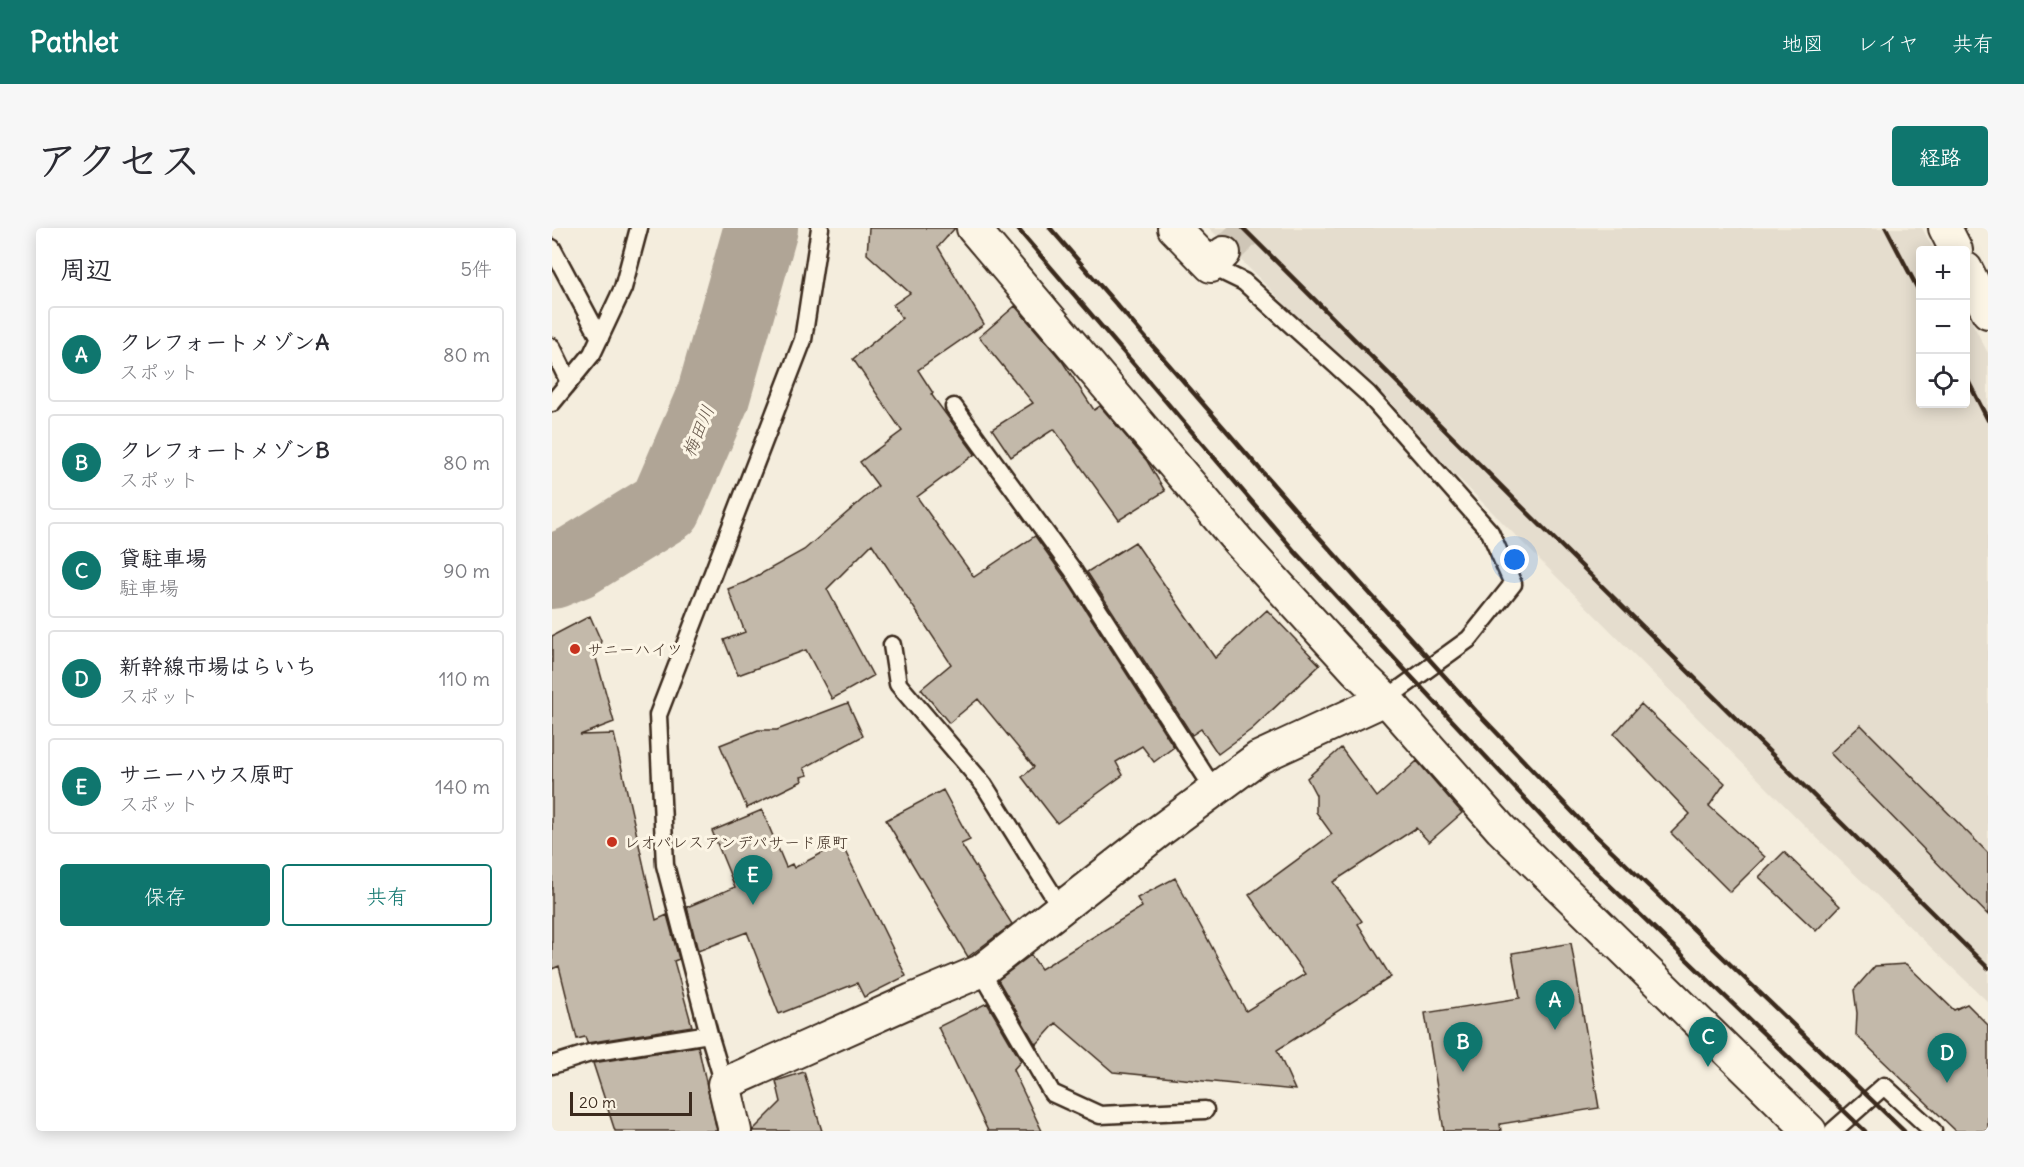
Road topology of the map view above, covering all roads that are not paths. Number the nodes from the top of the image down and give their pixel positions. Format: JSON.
{"nodes":[{"id":1,"x":639,"y":228,"type":"edge"},
{"id":2,"x":820,"y":228,"type":"edge"},
{"id":3,"x":973,"y":228,"type":"edge"},
{"id":4,"x":1174,"y":228,"type":"edge"},
{"id":5,"x":1945,"y":228,"type":"edge"},
{"id":6,"x":1954,"y":246,"type":"edge"},
{"id":7,"x":552,"y":248,"type":"edge"},
{"id":8,"x":1217,"y":260,"type":"joint"},
{"id":9,"x":1970,"y":278,"type":"edge"},
{"id":10,"x":1988,"y":312,"type":"edge"},
{"id":11,"x":600,"y":338,"type":"junction"},
{"id":12,"x":552,"y":347,"type":"edge"},
{"id":13,"x":569,"y":382,"type":"junction"},
{"id":14,"x":552,"y":403,"type":"edge"},
{"id":15,"x":954,"y":408,"type":"dead end"},
{"id":16,"x":892,"y":645,"type":"dead end"},
{"id":17,"x":1386,"y":699,"type":"junction"},
{"id":18,"x":1215,"y":790,"type":"junction"},
{"id":19,"x":1062,"y":908,"type":"junction"},
{"id":20,"x":981,"y":971,"type":"junction"},
{"id":21,"x":709,"y":1034,"type":"junction"},
{"id":22,"x":552,"y":1065,"type":"edge"},
{"id":23,"x":724,"y":1084,"type":"junction"},
{"id":24,"x":1205,"y":1110,"type":"dead end"},
{"id":25,"x":735,"y":1131,"type":"edge"},
{"id":26,"x":1810,"y":1131,"type":"edge"},
{"id":27,"x":1833,"y":1131,"type":"edge"},
{"id":28,"x":1933,"y":1131,"type":"edge"}],
"edges":[{"from":1,"to":11,"type":"lane"},
{"from":2,"to":21,"type":"lane"},
{"from":3,"to":17,"type":"street"},
{"from":4,"to":8,"type":"street"},
{"from":5,"to":6,"type":"street"},
{"from":7,"to":11,"type":"lane"},
{"from":8,"to":17,"type":"lane"},
{"from":9,"to":10,"type":"street"},
{"from":11,"to":13,"type":"lane"},
{"from":12,"to":13,"type":"lane"},
{"from":13,"to":14,"type":"lane"},
{"from":15,"to":18,"type":"lane"},
{"from":16,"to":19,"type":"lane"},
{"from":17,"to":18,"type":"street"},
{"from":17,"to":26,"type":"street"},
{"from":18,"to":19,"type":"street"},
{"from":19,"to":20,"type":"street"},
{"from":20,"to":23,"type":"street"},
{"from":20,"to":24,"type":"lane"},
{"from":21,"to":22,"type":"lane"},
{"from":21,"to":23,"type":"lane"},
{"from":23,"to":25,"type":"street"},
{"from":27,"to":28,"type":"lane"}]}
